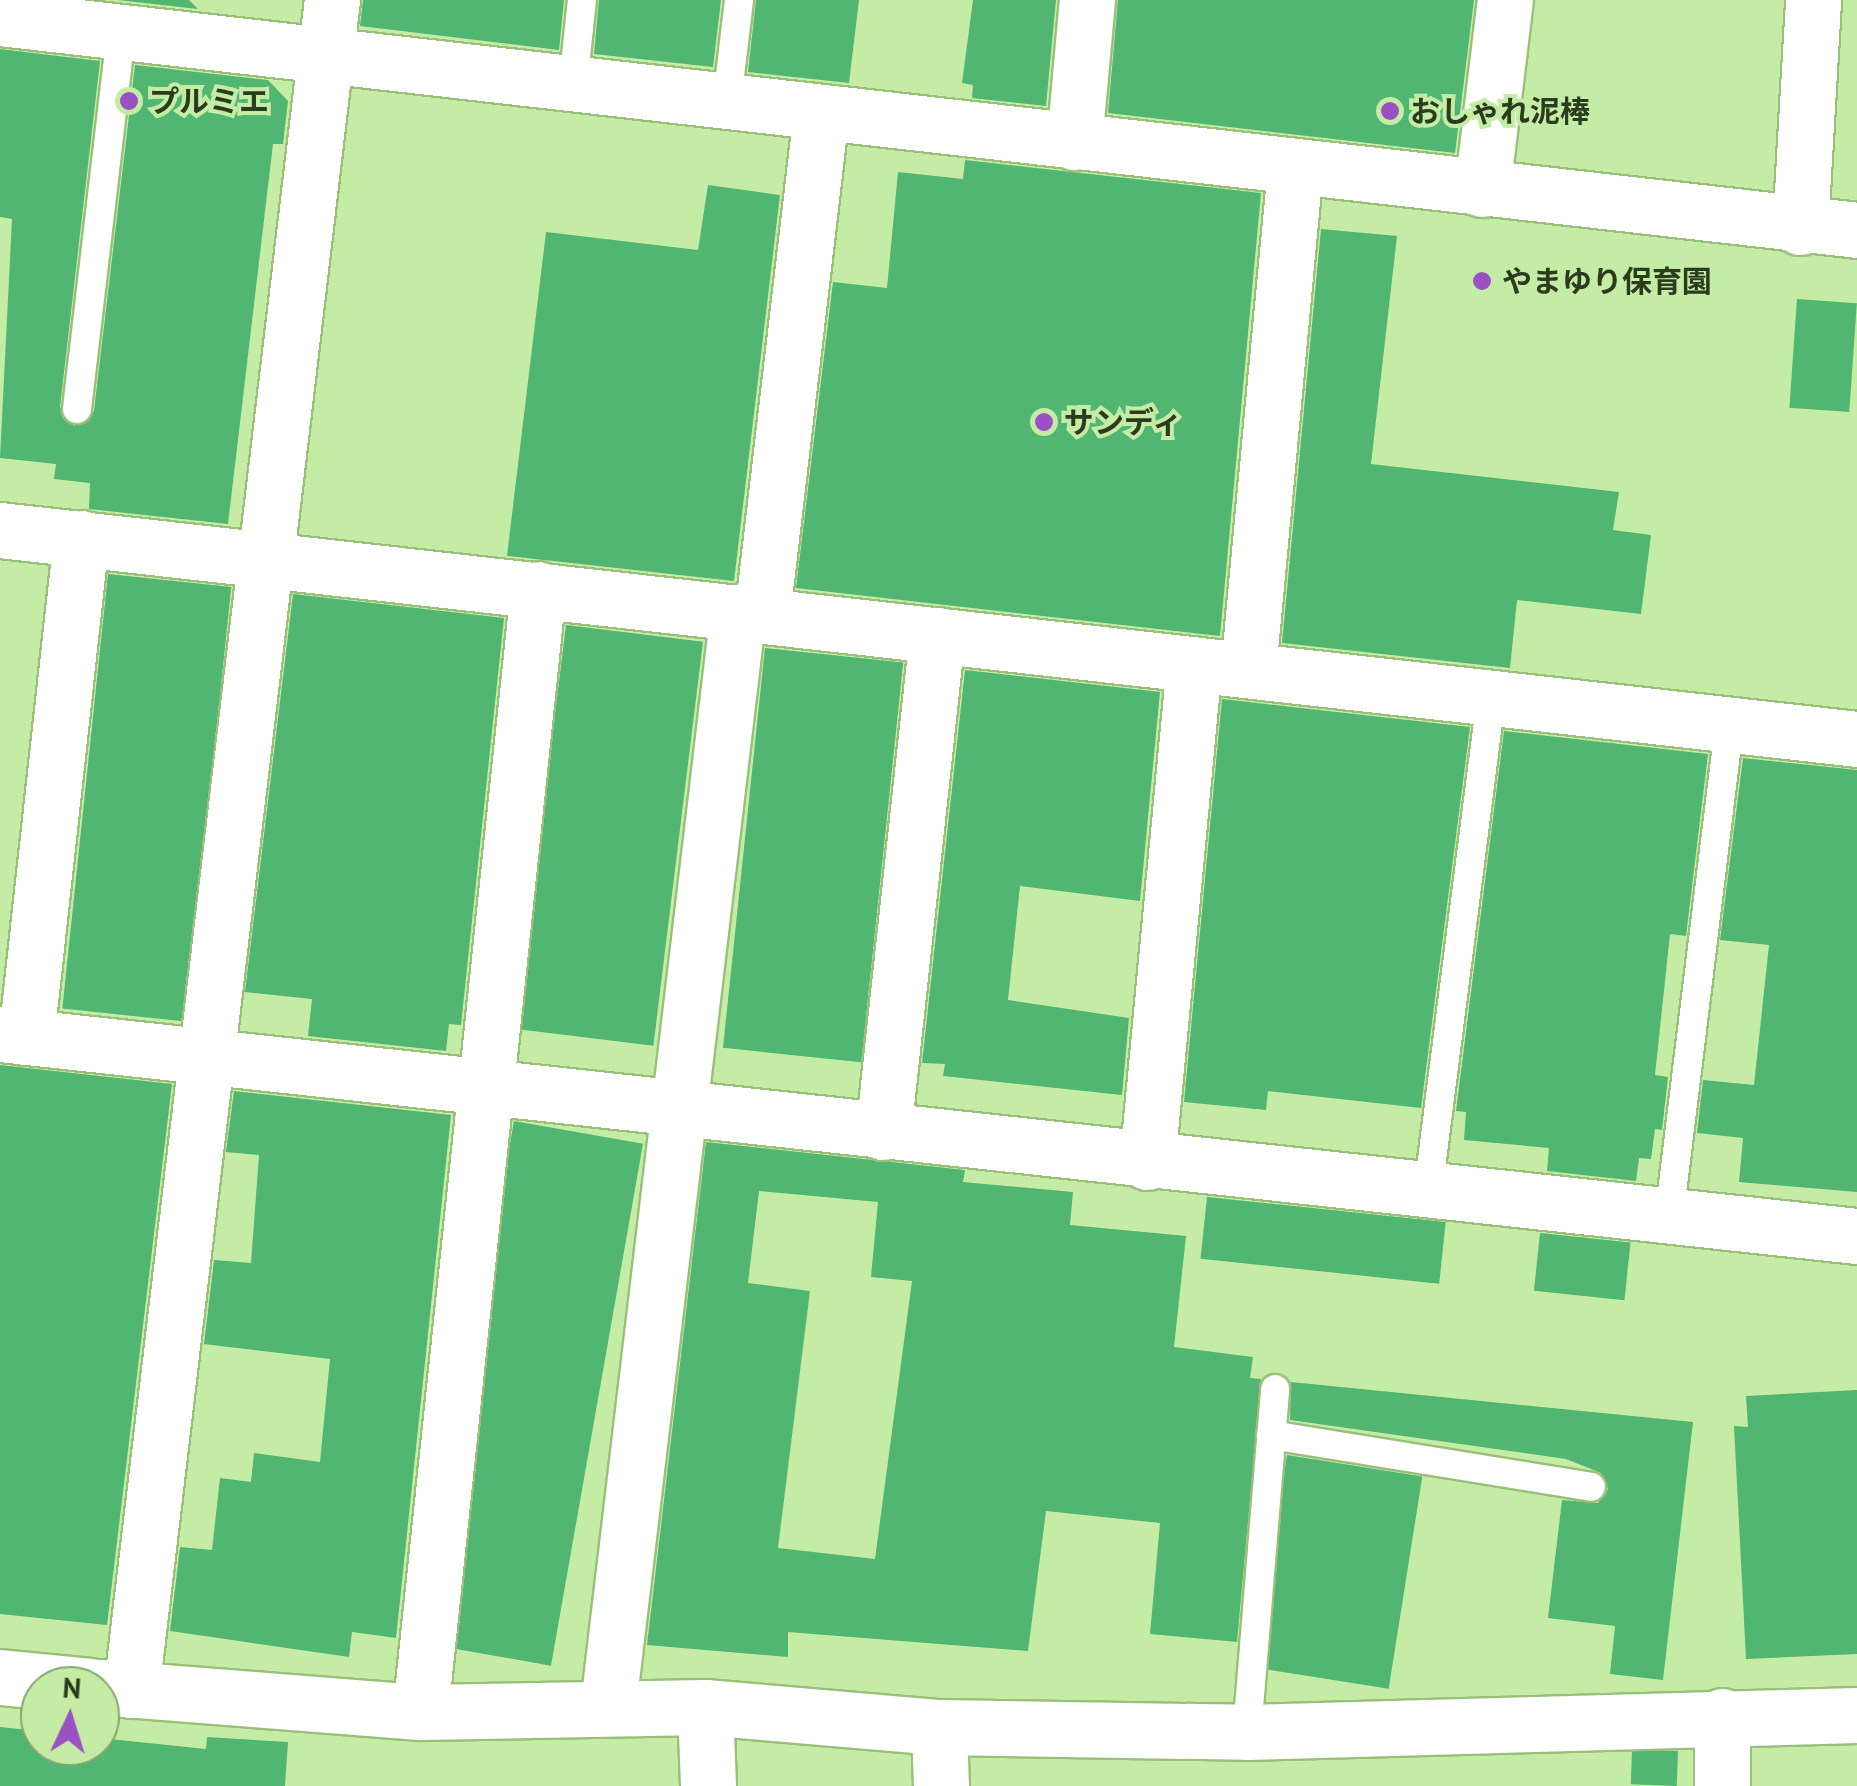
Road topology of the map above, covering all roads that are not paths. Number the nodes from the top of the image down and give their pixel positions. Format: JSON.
{"nodes":[{"id":1,"x":332,"y":0,"type":"edge"},
{"id":2,"x":582,"y":0,"type":"edge"},
{"id":3,"x":739,"y":0,"type":"edge"},
{"id":4,"x":1086,"y":0,"type":"edge"},
{"id":5,"x":1505,"y":0,"type":"edge"},
{"id":6,"x":1813,"y":0,"type":"edge"},
{"id":7,"x":0,"y":18,"type":"edge"},
{"id":8,"x":121,"y":32,"type":"junction"},
{"id":9,"x":326,"y":55,"type":"junction"},
{"id":10,"x":573,"y":84,"type":"junction"},
{"id":11,"x":727,"y":101,"type":"junction"},
{"id":12,"x":821,"y":112,"type":"junction"},
{"id":13,"x":1074,"y":142,"type":"junction"},
{"id":14,"x":1295,"y":168,"type":"junction"},
{"id":15,"x":1482,"y":189,"type":"junction"},
{"id":16,"x":1800,"y":227,"type":"junction"},
{"id":17,"x":1857,"y":230,"type":"edge"},
{"id":18,"x":77,"y":410,"type":"dead end"},
{"id":19,"x":0,"y":530,"type":"edge"},
{"id":20,"x":81,"y":538,"type":"junction"},
{"id":21,"x":269,"y":558,"type":"junction"},
{"id":22,"x":538,"y":589,"type":"junction"},
{"id":23,"x":750,"y":613,"type":"junction"},
{"id":24,"x":937,"y":635,"type":"junction"},
{"id":25,"x":1194,"y":664,"type":"junction"},
{"id":26,"x":1248,"y":670,"type":"junction"},
{"id":27,"x":1491,"y":698,"type":"junction"},
{"id":28,"x":1729,"y":724,"type":"junction"},
{"id":29,"x":1857,"y":740,"type":"edge"},
{"id":30,"x":13,"y":1036,"type":"edge"},
{"id":31,"x":213,"y":1056,"type":"junction"},
{"id":32,"x":482,"y":1087,"type":"junction"},
{"id":33,"x":681,"y":1110,"type":"junction"},
{"id":34,"x":882,"y":1132,"type":"junction"},
{"id":35,"x":1147,"y":1162,"type":"junction"},
{"id":36,"x":1428,"y":1191,"type":"junction"},
{"id":37,"x":1669,"y":1217,"type":"junction"},
{"id":38,"x":1857,"y":1236,"type":"edge"},
{"id":39,"x":1276,"y":1389,"type":"dead end"},
{"id":40,"x":1271,"y":1435,"type":"junction"},
{"id":41,"x":1591,"y":1487,"type":"dead end"},
{"id":42,"x":111,"y":1666,"type":"edge"},
{"id":43,"x":120,"y":1689,"type":"edge"},
{"id":44,"x":608,"y":1705,"type":"junction"},
{"id":45,"x":705,"y":1707,"type":"junction"},
{"id":46,"x":420,"y":1712,"type":"junction"},
{"id":47,"x":1722,"y":1716,"type":"junction"},
{"id":48,"x":1857,"y":1716,"type":"edge"},
{"id":49,"x":939,"y":1728,"type":"junction"},
{"id":50,"x":1248,"y":1732,"type":"junction"},
{"id":51,"x":708,"y":1786,"type":"edge"},
{"id":52,"x":941,"y":1786,"type":"edge"},
{"id":53,"x":1722,"y":1786,"type":"edge"}],
"edges":[{"from":1,"to":9,"type":"street"},
{"from":2,"to":10,"type":"lane"},
{"from":3,"to":11,"type":"lane"},
{"from":4,"to":13,"type":"street"},
{"from":5,"to":15,"type":"street"},
{"from":6,"to":16,"type":"street"},
{"from":7,"to":8,"type":"street"},
{"from":8,"to":9,"type":"street"},
{"from":8,"to":18,"type":"lane"},
{"from":9,"to":10,"type":"street"},
{"from":9,"to":21,"type":"street"},
{"from":10,"to":11,"type":"street"},
{"from":11,"to":12,"type":"street"},
{"from":12,"to":13,"type":"street"},
{"from":12,"to":23,"type":"street"},
{"from":13,"to":14,"type":"street"},
{"from":14,"to":15,"type":"street"},
{"from":14,"to":26,"type":"street"},
{"from":15,"to":16,"type":"street"},
{"from":16,"to":17,"type":"street"},
{"from":19,"to":20,"type":"street"},
{"from":20,"to":21,"type":"street"},
{"from":20,"to":30,"type":"street"},
{"from":21,"to":22,"type":"street"},
{"from":21,"to":31,"type":"street"},
{"from":22,"to":23,"type":"street"},
{"from":22,"to":32,"type":"street"},
{"from":23,"to":24,"type":"street"},
{"from":23,"to":33,"type":"street"},
{"from":24,"to":25,"type":"street"},
{"from":24,"to":34,"type":"street"},
{"from":25,"to":26,"type":"street"},
{"from":25,"to":35,"type":"street"},
{"from":26,"to":27,"type":"street"},
{"from":27,"to":28,"type":"street"},
{"from":27,"to":36,"type":"lane"},
{"from":28,"to":29,"type":"street"},
{"from":28,"to":37,"type":"lane"},
{"from":30,"to":31,"type":"street"},
{"from":31,"to":32,"type":"street"},
{"from":31,"to":42,"type":"street"},
{"from":32,"to":33,"type":"street"},
{"from":32,"to":46,"type":"street"},
{"from":33,"to":34,"type":"street"},
{"from":33,"to":44,"type":"street"},
{"from":34,"to":35,"type":"street"},
{"from":35,"to":36,"type":"street"},
{"from":36,"to":37,"type":"street"},
{"from":37,"to":38,"type":"street"},
{"from":39,"to":40,"type":"lane"},
{"from":40,"to":41,"type":"lane"},
{"from":40,"to":50,"type":"lane"},
{"from":43,"to":46,"type":"street"},
{"from":44,"to":45,"type":"street"},
{"from":44,"to":46,"type":"street"},
{"from":45,"to":49,"type":"street"},
{"from":45,"to":51,"type":"street"},
{"from":47,"to":48,"type":"street"},
{"from":47,"to":50,"type":"street"},
{"from":47,"to":53,"type":"street"},
{"from":49,"to":50,"type":"street"},
{"from":49,"to":52,"type":"street"}]}
